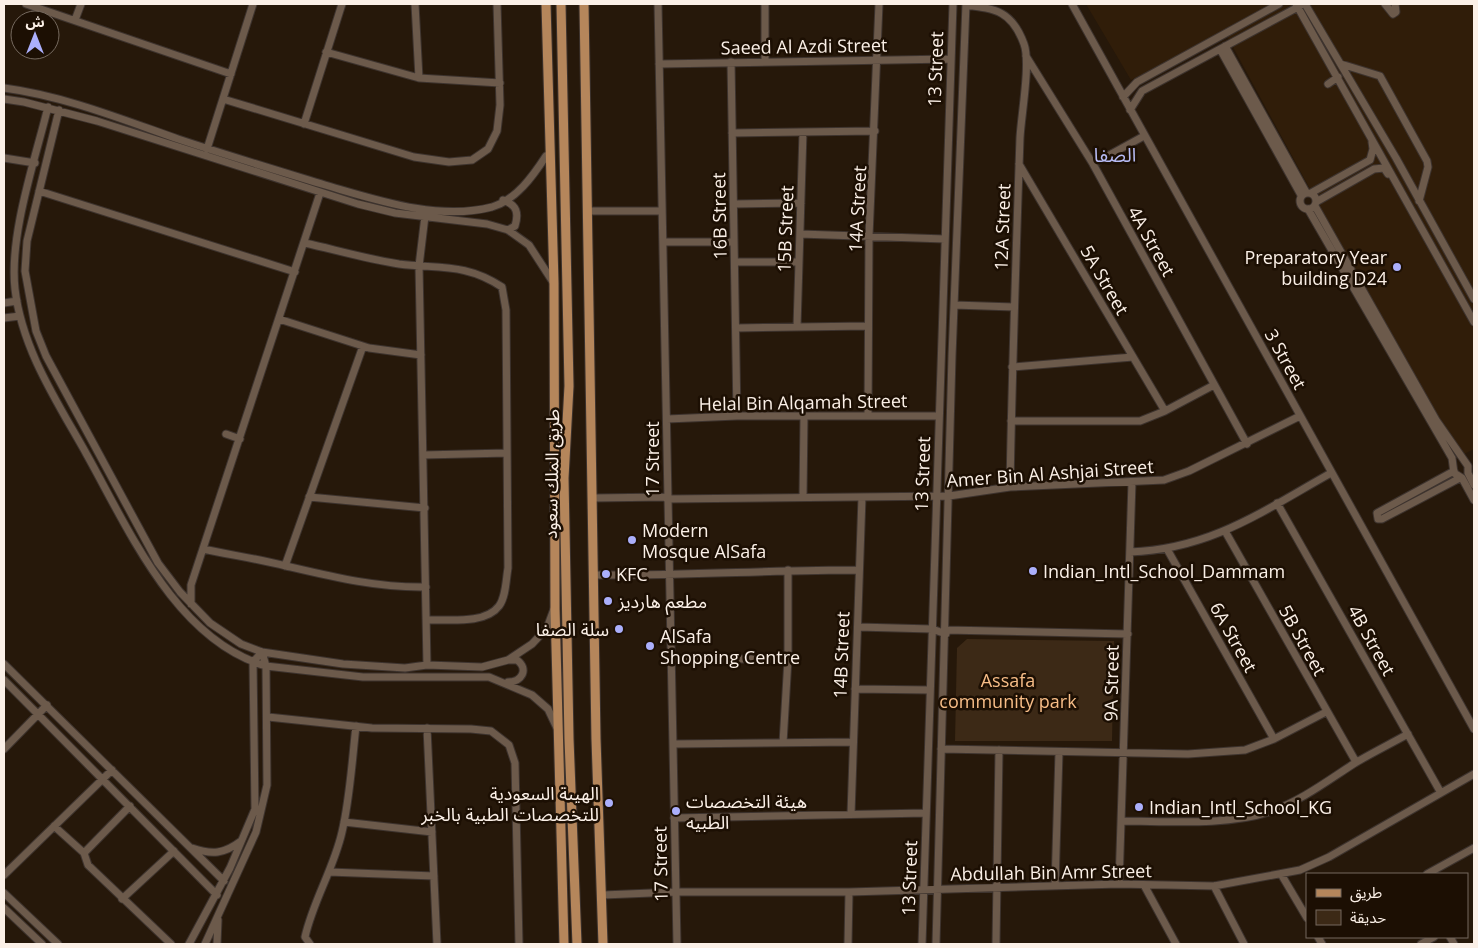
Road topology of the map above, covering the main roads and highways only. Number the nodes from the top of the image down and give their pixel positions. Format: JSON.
{"nodes":[{"id":1,"x":546,"y":4,"type":"edge"},
{"id":2,"x":561,"y":4,"type":"edge"},
{"id":3,"x":584,"y":4,"type":"edge"},
{"id":4,"x":564,"y":944,"type":"edge"},
{"id":5,"x":577,"y":944,"type":"edge"},
{"id":6,"x":603,"y":944,"type":"edge"}],
"edges":[{"from":1,"to":4,"type":"main road"},
{"from":2,"to":5,"type":"main road","name":"طريق الملك سعود"},
{"from":3,"to":6,"type":"main road"}]}
